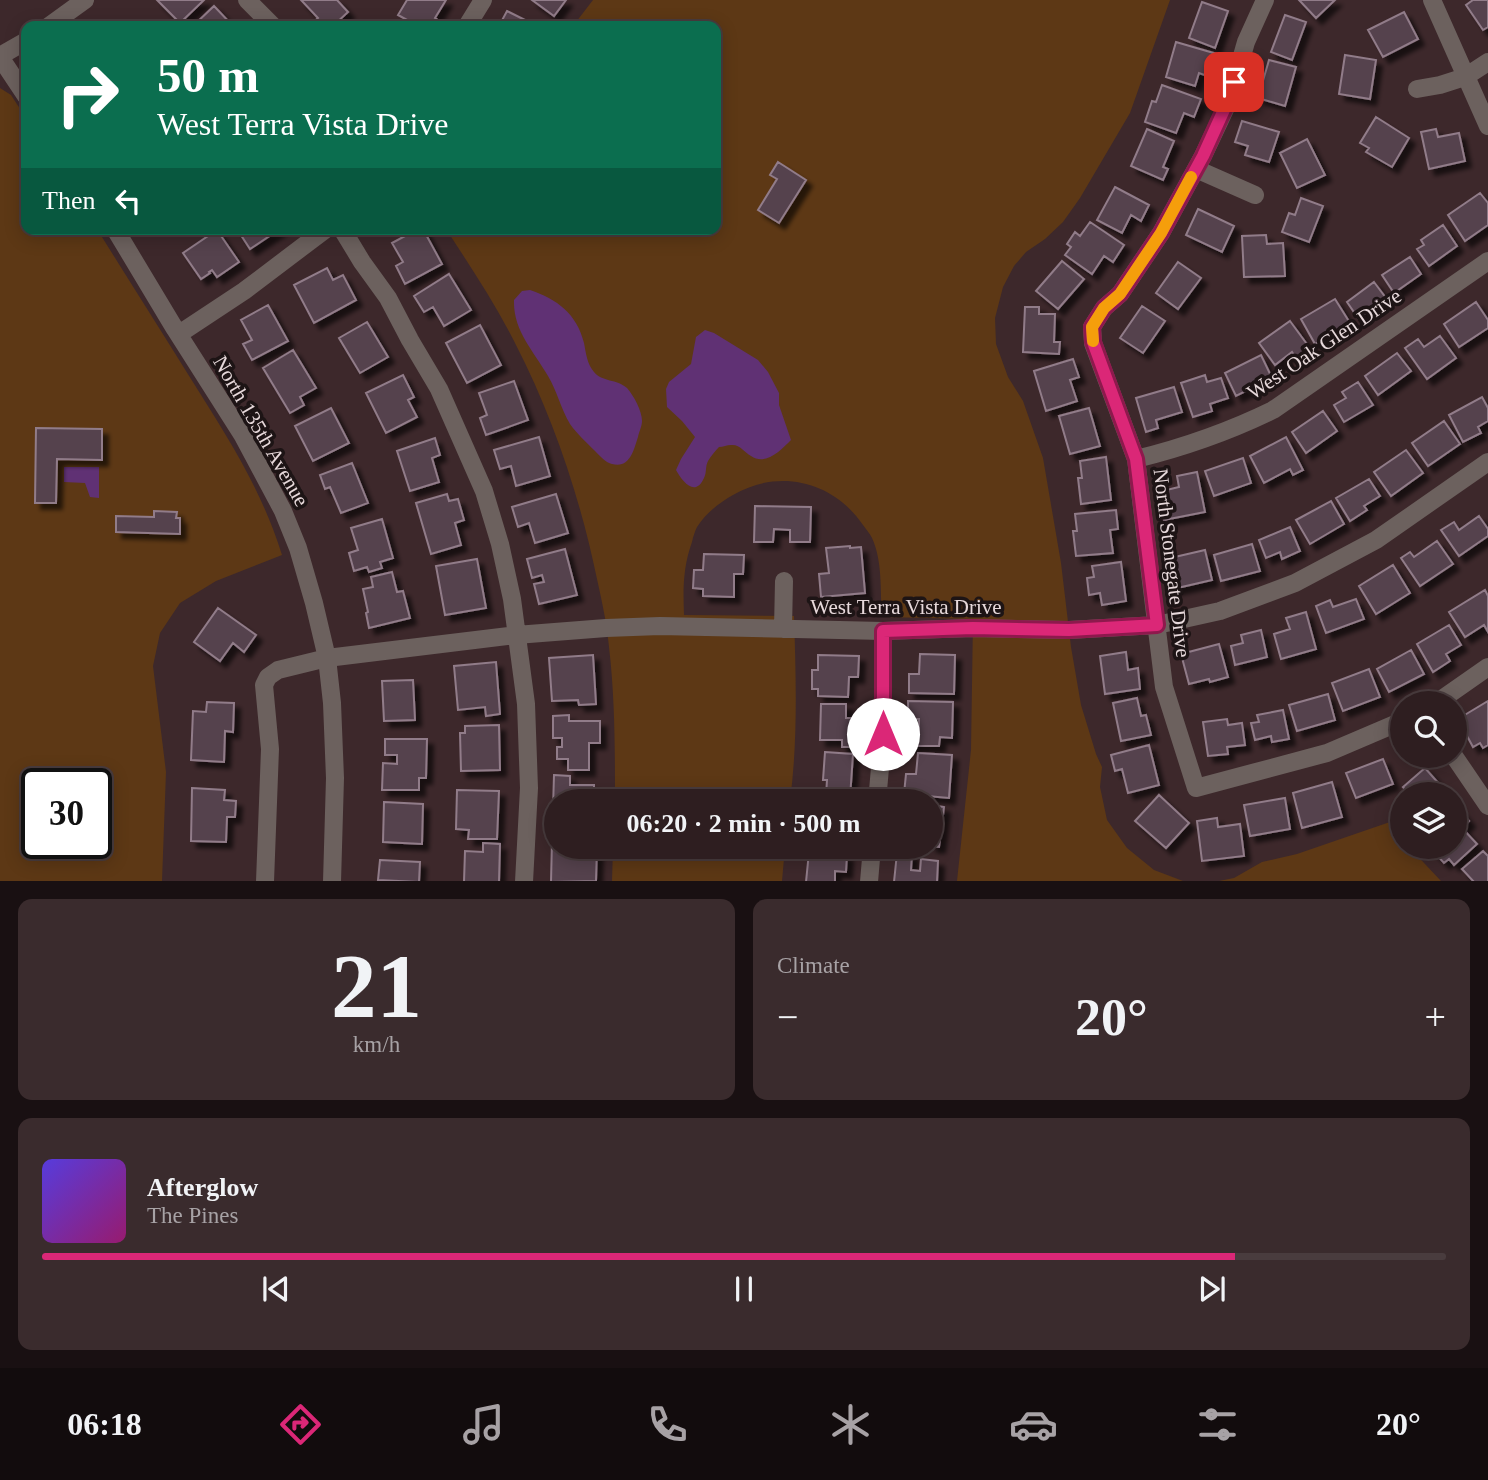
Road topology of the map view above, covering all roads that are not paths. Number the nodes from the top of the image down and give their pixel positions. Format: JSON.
{"nodes":[{"id":1,"x":85,"y":0,"type":"edge"},
{"id":2,"x":247,"y":0,"type":"edge"},
{"id":3,"x":483,"y":0,"type":"edge"},
{"id":4,"x":1265,"y":0,"type":"edge"},
{"id":5,"x":1432,"y":0,"type":"edge"},
{"id":6,"x":56,"y":21,"type":"edge"},
{"id":7,"x":268,"y":21,"type":"edge"},
{"id":8,"x":470,"y":21,"type":"edge"},
{"id":9,"x":21,"y":44,"type":"edge"},
{"id":10,"x":0,"y":57,"type":"edge"},
{"id":11,"x":1488,"y":62,"type":"edge"},
{"id":12,"x":1465,"y":77,"type":"junction"},
{"id":13,"x":21,"y":88,"type":"edge"},
{"id":14,"x":1417,"y":89,"type":"dead end"},
{"id":15,"x":1488,"y":126,"type":"edge"},
{"id":16,"x":1196,"y":169,"type":"junction"},
{"id":17,"x":1255,"y":195,"type":"dead end"},
{"id":18,"x":119,"y":235,"type":"edge"},
{"id":19,"x":318,"y":235,"type":"edge"},
{"id":20,"x":346,"y":235,"type":"edge"},
{"id":21,"x":1488,"y":261,"type":"edge"},
{"id":22,"x":179,"y":334,"type":"junction"},
{"id":23,"x":1136,"y":459,"type":"junction"},
{"id":24,"x":1488,"y":462,"type":"edge"},
{"id":25,"x":784,"y":581,"type":"dead end"},
{"id":26,"x":1157,"y":625,"type":"junction"},
{"id":27,"x":783,"y":629,"type":"junction"},
{"id":28,"x":883,"y":631,"type":"junction"},
{"id":29,"x":516,"y":635,"type":"junction"},
{"id":30,"x":327,"y":658,"type":"junction"},
{"id":31,"x":1488,"y":667,"type":"edge"},
{"id":32,"x":1454,"y":691,"type":"edge"},
{"id":33,"x":1390,"y":726,"type":"edge"},
{"id":34,"x":1462,"y":768,"type":"edge"},
{"id":35,"x":878,"y":789,"type":"edge"},
{"id":36,"x":1488,"y":806,"type":"edge"},
{"id":37,"x":871,"y":859,"type":"edge"},
{"id":38,"x":265,"y":881,"type":"edge"},
{"id":39,"x":332,"y":881,"type":"edge"},
{"id":40,"x":524,"y":881,"type":"edge"},
{"id":41,"x":869,"y":881,"type":"edge"}],
"edges":[{"from":1,"to":6,"type":"street"},
{"from":2,"to":7,"type":"street"},
{"from":3,"to":8,"type":"street"},
{"from":4,"to":16,"type":"street","name":"North Stonegate Drive"},
{"from":5,"to":12,"type":"street"},
{"from":9,"to":10,"type":"street"},
{"from":10,"to":13,"type":"street"},
{"from":11,"to":12,"type":"street"},
{"from":12,"to":14,"type":"street"},
{"from":12,"to":15,"type":"street"},
{"from":16,"to":17,"type":"street"},
{"from":16,"to":23,"type":"street","name":"North Stonegate Drive"},
{"from":18,"to":22,"type":"street","name":"North 135th Avenue"},
{"from":19,"to":22,"type":"street"},
{"from":20,"to":29,"type":"street"},
{"from":21,"to":23,"type":"street","name":"West Oak Glen Drive"},
{"from":22,"to":30,"type":"street","name":"North 135th Avenue"},
{"from":23,"to":26,"type":"street","name":"North Stonegate Drive"},
{"from":24,"to":26,"type":"street","name":"West Terra Vista Drive"},
{"from":25,"to":27,"type":"street"},
{"from":26,"to":28,"type":"street","name":"West Terra Vista Drive"},
{"from":26,"to":33,"type":"street","name":"North Stonegate Drive"},
{"from":27,"to":28,"type":"street","name":"West Terra Vista Drive"},
{"from":27,"to":29,"type":"street","name":"West Terra Vista Drive"},
{"from":28,"to":35,"type":"street"},
{"from":29,"to":30,"type":"street","name":"West Terra Vista Drive"},
{"from":29,"to":40,"type":"street"},
{"from":30,"to":38,"type":"street","name":"West Terra Vista Drive"},
{"from":30,"to":39,"type":"street","name":"North 135th Avenue"},
{"from":31,"to":32,"type":"street"},
{"from":34,"to":36,"type":"street"},
{"from":37,"to":41,"type":"street"}]}
